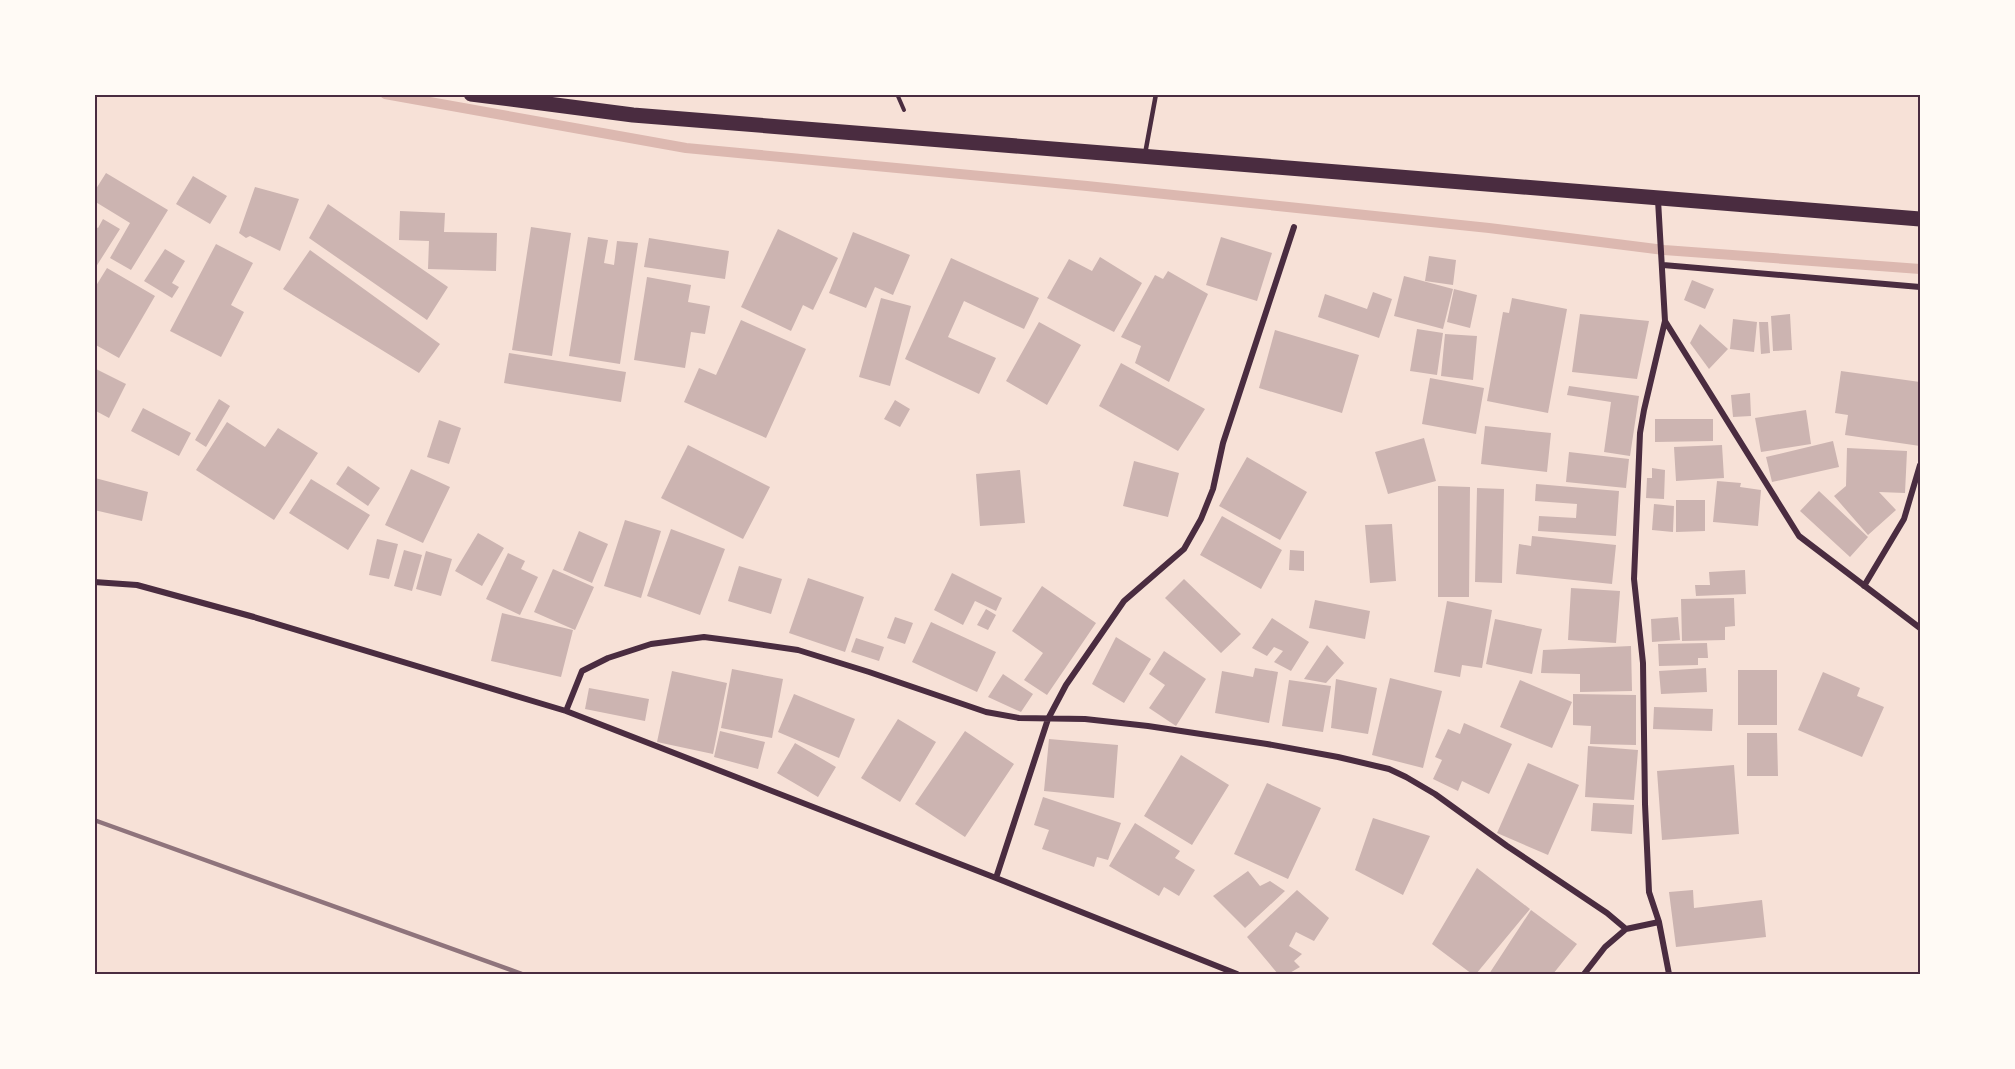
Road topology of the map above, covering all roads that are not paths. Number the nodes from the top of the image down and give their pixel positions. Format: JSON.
{"nodes":[{"id":1,"x":471,"y":94,"type":"edge"},
{"id":2,"x":1155,"y":94,"type":"edge"},
{"id":3,"x":1145,"y":157,"type":"junction"},
{"id":4,"x":1658,"y":198,"type":"junction"},
{"id":5,"x":1920,"y":219,"type":"edge"},
{"id":6,"x":1294,"y":227,"type":"dead end"},
{"id":7,"x":1663,"y":265,"type":"junction"},
{"id":8,"x":1920,"y":287,"type":"edge"},
{"id":9,"x":1665,"y":321,"type":"junction"},
{"id":10,"x":1920,"y":465,"type":"edge"},
{"id":11,"x":94,"y":582,"type":"edge"},
{"id":12,"x":1864,"y":586,"type":"junction"},
{"id":13,"x":1920,"y":628,"type":"edge"},
{"id":14,"x":566,"y":711,"type":"junction"},
{"id":15,"x":1048,"y":718,"type":"junction"},
{"id":16,"x":996,"y":878,"type":"junction"},
{"id":17,"x":1659,"y":922,"type":"junction"},
{"id":18,"x":1626,"y":930,"type":"junction"},
{"id":19,"x":1237,"y":975,"type":"edge"},
{"id":20,"x":1584,"y":975,"type":"edge"},
{"id":21,"x":1670,"y":975,"type":"edge"}],
"edges":[{"from":1,"to":3,"type":"main road"},
{"from":2,"to":3,"type":"lane"},
{"from":3,"to":4,"type":"main road"},
{"from":4,"to":5,"type":"main road"},
{"from":4,"to":7,"type":"street"},
{"from":6,"to":15,"type":"street"},
{"from":7,"to":8,"type":"street"},
{"from":7,"to":9,"type":"street"},
{"from":9,"to":12,"type":"street"},
{"from":9,"to":17,"type":"street"},
{"from":10,"to":12,"type":"street"},
{"from":11,"to":14,"type":"street"},
{"from":12,"to":13,"type":"street"},
{"from":14,"to":15,"type":"street"},
{"from":14,"to":16,"type":"street"},
{"from":15,"to":16,"type":"street"},
{"from":15,"to":18,"type":"street"},
{"from":16,"to":19,"type":"street"},
{"from":17,"to":18,"type":"street"},
{"from":17,"to":21,"type":"street"},
{"from":18,"to":20,"type":"street"}]}
